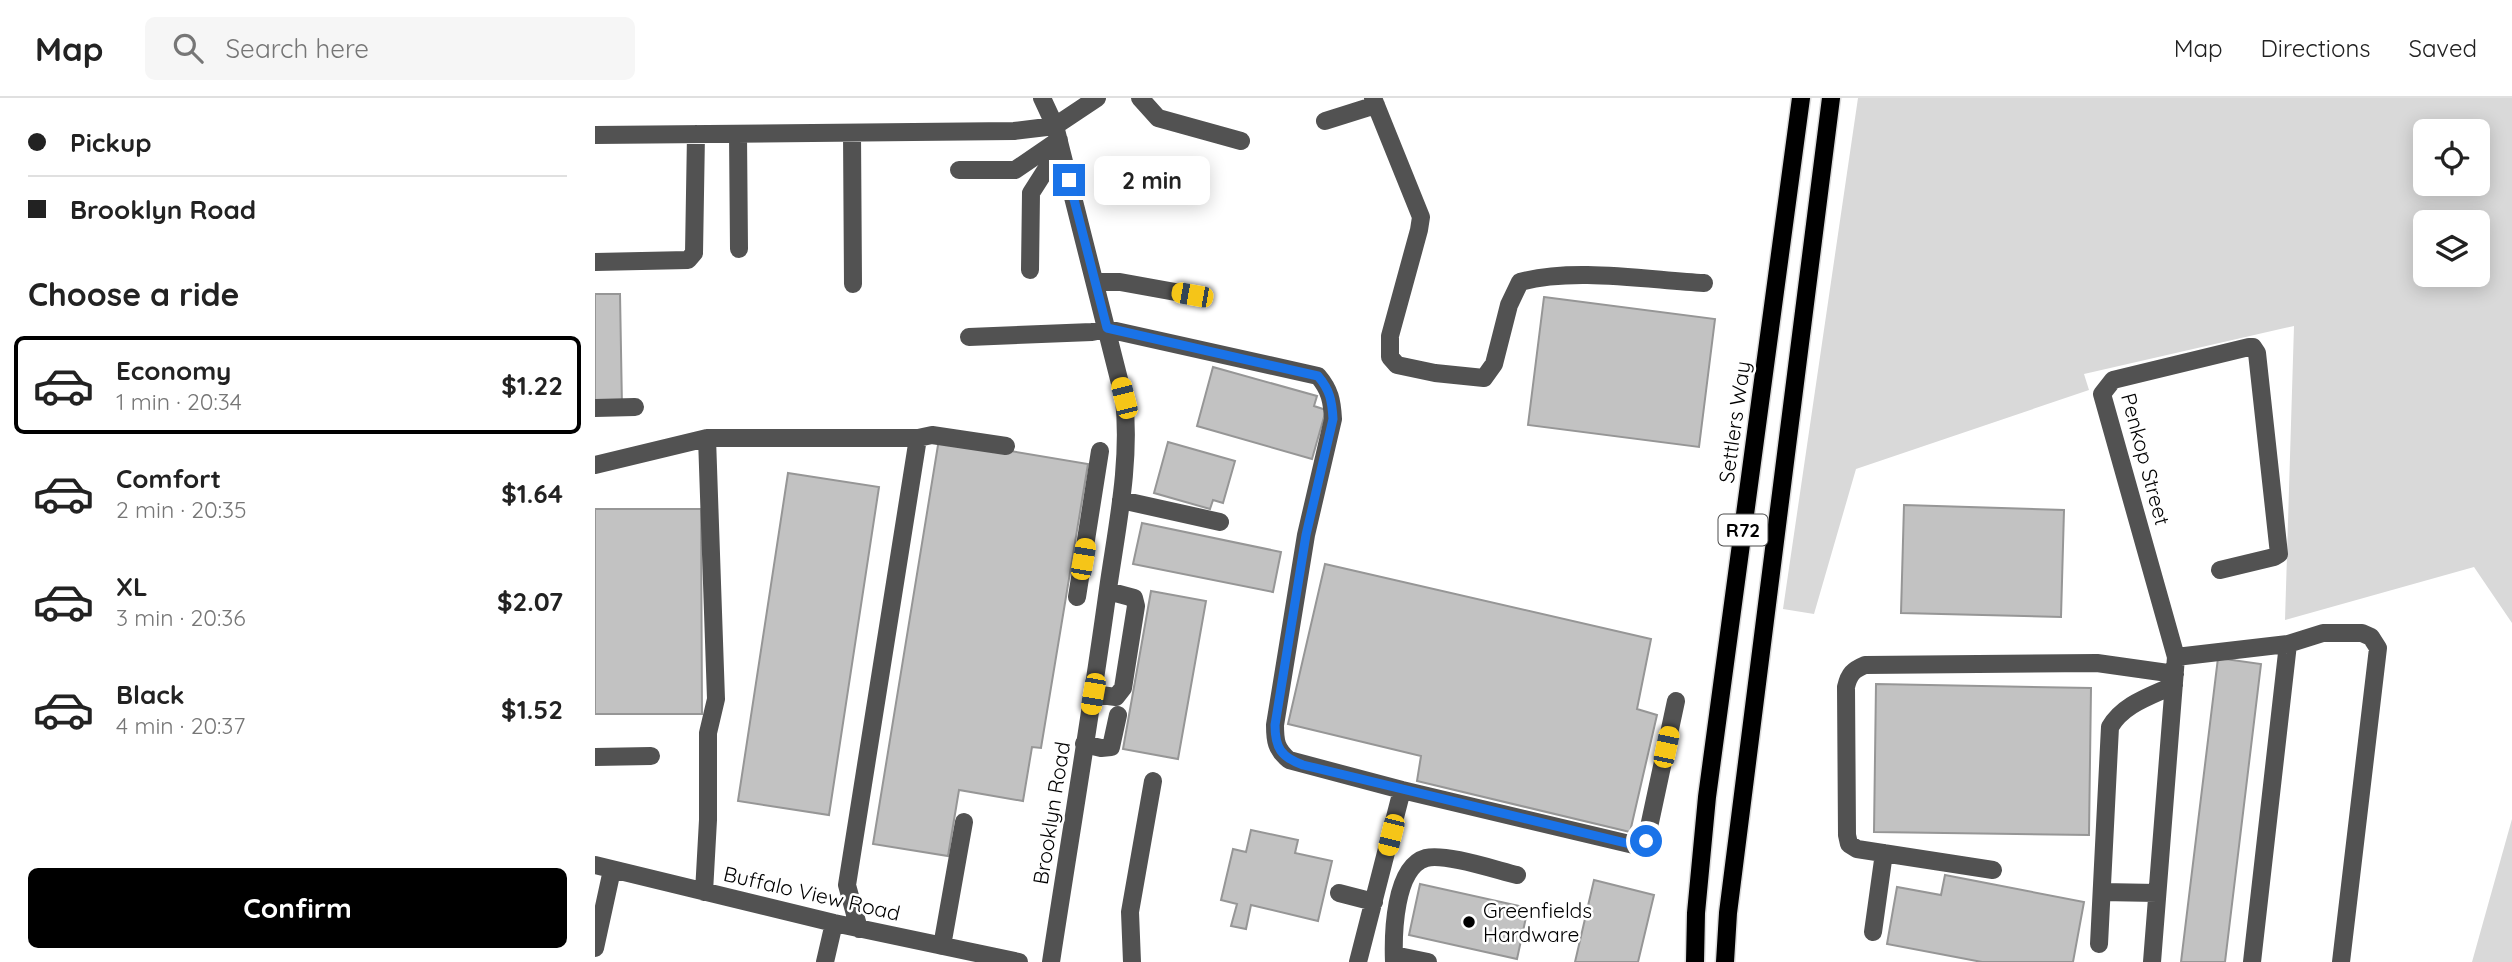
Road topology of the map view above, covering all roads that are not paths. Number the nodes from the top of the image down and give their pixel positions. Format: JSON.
{"nodes":[{"id":1,"x":1042,"y":98,"type":"edge"},
{"id":2,"x":1097,"y":98,"type":"edge"},
{"id":3,"x":1140,"y":98,"type":"edge"},
{"id":4,"x":1801,"y":98,"type":"edge"},
{"id":5,"x":1831,"y":98,"type":"edge"},
{"id":6,"x":1375,"y":102,"type":"edge"},
{"id":7,"x":1325,"y":121,"type":"dead end"},
{"id":8,"x":852,"y":133,"type":"junction"},
{"id":9,"x":696,"y":134,"type":"junction"},
{"id":10,"x":739,"y":134,"type":"junction"},
{"id":11,"x":595,"y":135,"type":"edge"},
{"id":12,"x":1059,"y":140,"type":"junction"},
{"id":13,"x":1241,"y":141,"type":"dead end"},
{"id":14,"x":959,"y":170,"type":"dead end"},
{"id":15,"x":739,"y":250,"type":"dead end"},
{"id":16,"x":595,"y":262,"type":"edge"},
{"id":17,"x":1030,"y":270,"type":"dead end"},
{"id":18,"x":1095,"y":282,"type":"junction"},
{"id":19,"x":1704,"y":283,"type":"dead end"},
{"id":20,"x":853,"y":284,"type":"dead end"},
{"id":21,"x":1192,"y":295,"type":"dead end"},
{"id":22,"x":1107,"y":328,"type":"junction"},
{"id":23,"x":969,"y":337,"type":"dead end"},
{"id":24,"x":635,"y":407,"type":"dead end"},
{"id":25,"x":595,"y":408,"type":"edge"},
{"id":26,"x":707,"y":438,"type":"junction"},
{"id":27,"x":918,"y":438,"type":"junction"},
{"id":28,"x":1006,"y":446,"type":"dead end"},
{"id":29,"x":1100,"y":451,"type":"dead end"},
{"id":30,"x":595,"y":465,"type":"edge"},
{"id":31,"x":1121,"y":500,"type":"junction"},
{"id":32,"x":1220,"y":522,"type":"dead end"},
{"id":33,"x":1086,"y":541,"type":"junction"},
{"id":34,"x":1114,"y":547,"type":"junction"},
{"id":35,"x":2220,"y":570,"type":"dead end"},
{"id":36,"x":1108,"y":591,"type":"junction"},
{"id":37,"x":1077,"y":597,"type":"dead end"},
{"id":38,"x":2288,"y":644,"type":"junction"},
{"id":39,"x":2175,"y":672,"type":"junction"},
{"id":40,"x":1093,"y":694,"type":"junction"},
{"id":41,"x":1677,"y":701,"type":"dead end"},
{"id":42,"x":1118,"y":715,"type":"dead end"},
{"id":43,"x":1084,"y":744,"type":"junction"},
{"id":44,"x":651,"y":756,"type":"dead end"},
{"id":45,"x":595,"y":757,"type":"edge"},
{"id":46,"x":1153,"y":780,"type":"dead end"},
{"id":47,"x":1402,"y":790,"type":"junction"},
{"id":48,"x":964,"y":822,"type":"dead end"},
{"id":49,"x":1884,"y":853,"type":"junction"},
{"id":50,"x":604,"y":867,"type":"edge"},
{"id":51,"x":1993,"y":870,"type":"dead end"},
{"id":52,"x":1517,"y":875,"type":"dead end"},
{"id":53,"x":704,"y":892,"type":"junction"},
{"id":54,"x":2102,"y":892,"type":"junction"},
{"id":55,"x":1339,"y":893,"type":"dead end"},
{"id":56,"x":2157,"y":893,"type":"junction"},
{"id":57,"x":1374,"y":902,"type":"junction"},
{"id":58,"x":834,"y":923,"type":"junction"},
{"id":59,"x":859,"y":929,"type":"junction"},
{"id":60,"x":1873,"y":932,"type":"dead end"},
{"id":61,"x":2099,"y":944,"type":"dead end"},
{"id":62,"x":942,"y":946,"type":"junction"},
{"id":63,"x":595,"y":948,"type":"edge"},
{"id":64,"x":1394,"y":958,"type":"edge"},
{"id":65,"x":825,"y":962,"type":"edge"},
{"id":66,"x":1019,"y":962,"type":"edge"},
{"id":67,"x":1051,"y":962,"type":"edge"},
{"id":68,"x":1132,"y":962,"type":"edge"},
{"id":69,"x":1358,"y":962,"type":"edge"},
{"id":70,"x":1428,"y":962,"type":"edge"},
{"id":71,"x":1695,"y":962,"type":"edge"},
{"id":72,"x":1725,"y":962,"type":"edge"},
{"id":73,"x":2152,"y":962,"type":"edge"},
{"id":74,"x":2252,"y":962,"type":"edge"},
{"id":75,"x":2341,"y":962,"type":"edge"}],
"edges":[{"from":1,"to":12,"type":"street","name":"Brooklyn Road"},
{"from":2,"to":12,"type":"street"},
{"from":3,"to":13,"type":"street"},
{"from":4,"to":71,"type":"main road","name":"Settlers Way","number":"R72"},
{"from":5,"to":72,"type":"main road","number":"R72"},
{"from":6,"to":7,"type":"street"},
{"from":6,"to":19,"type":"street"},
{"from":8,"to":10,"type":"street"},
{"from":8,"to":12,"type":"street"},
{"from":8,"to":20,"type":"street"},
{"from":9,"to":10,"type":"street"},
{"from":9,"to":11,"type":"street"},
{"from":9,"to":16,"type":"street"},
{"from":10,"to":15,"type":"street"},
{"from":12,"to":14,"type":"street"},
{"from":12,"to":17,"type":"street"},
{"from":12,"to":18,"type":"street","name":"Brooklyn Road"},
{"from":18,"to":21,"type":"street"},
{"from":18,"to":22,"type":"street","name":"Brooklyn Road"},
{"from":22,"to":23,"type":"street"},
{"from":22,"to":31,"type":"street","name":"Brooklyn Road"},
{"from":22,"to":47,"type":"street"},
{"from":24,"to":25,"type":"street"},
{"from":26,"to":27,"type":"street"},
{"from":26,"to":30,"type":"street"},
{"from":26,"to":53,"type":"street"},
{"from":27,"to":28,"type":"street"},
{"from":27,"to":59,"type":"street"},
{"from":29,"to":33,"type":"street"},
{"from":31,"to":32,"type":"street"},
{"from":31,"to":34,"type":"street","name":"Brooklyn Road"},
{"from":33,"to":34,"type":"street"},
{"from":33,"to":37,"type":"street"},
{"from":34,"to":36,"type":"street","name":"Brooklyn Road"},
{"from":35,"to":39,"type":"street","name":"Penkop Street"},
{"from":36,"to":40,"type":"street","name":"Brooklyn Road"},
{"from":36,"to":40,"type":"street"},
{"from":38,"to":39,"type":"street"},
{"from":38,"to":74,"type":"street"},
{"from":38,"to":75,"type":"street"},
{"from":39,"to":49,"type":"street"},
{"from":39,"to":54,"type":"street"},
{"from":39,"to":56,"type":"street","name":"Penkop Street"},
{"from":40,"to":43,"type":"street","name":"Brooklyn Road"},
{"from":41,"to":47,"type":"street"},
{"from":42,"to":43,"type":"street"},
{"from":43,"to":67,"type":"street","name":"Brooklyn Road"},
{"from":44,"to":45,"type":"street"},
{"from":46,"to":68,"type":"street"},
{"from":47,"to":57,"type":"street"},
{"from":48,"to":62,"type":"street"},
{"from":49,"to":51,"type":"street"},
{"from":49,"to":60,"type":"street"},
{"from":50,"to":53,"type":"street","name":"Buffalo View Road"},
{"from":50,"to":63,"type":"street"},
{"from":52,"to":64,"type":"street"},
{"from":53,"to":58,"type":"street","name":"Buffalo View Road"},
{"from":54,"to":56,"type":"street"},
{"from":54,"to":61,"type":"street"},
{"from":55,"to":57,"type":"street"},
{"from":56,"to":73,"type":"street","name":"Penkop Street"},
{"from":57,"to":69,"type":"street"},
{"from":58,"to":59,"type":"street","name":"Buffalo View Road"},
{"from":58,"to":65,"type":"street"},
{"from":59,"to":62,"type":"street","name":"Buffalo View Road"},
{"from":62,"to":66,"type":"street","name":"Buffalo View Road"},
{"from":64,"to":70,"type":"street"}]}
